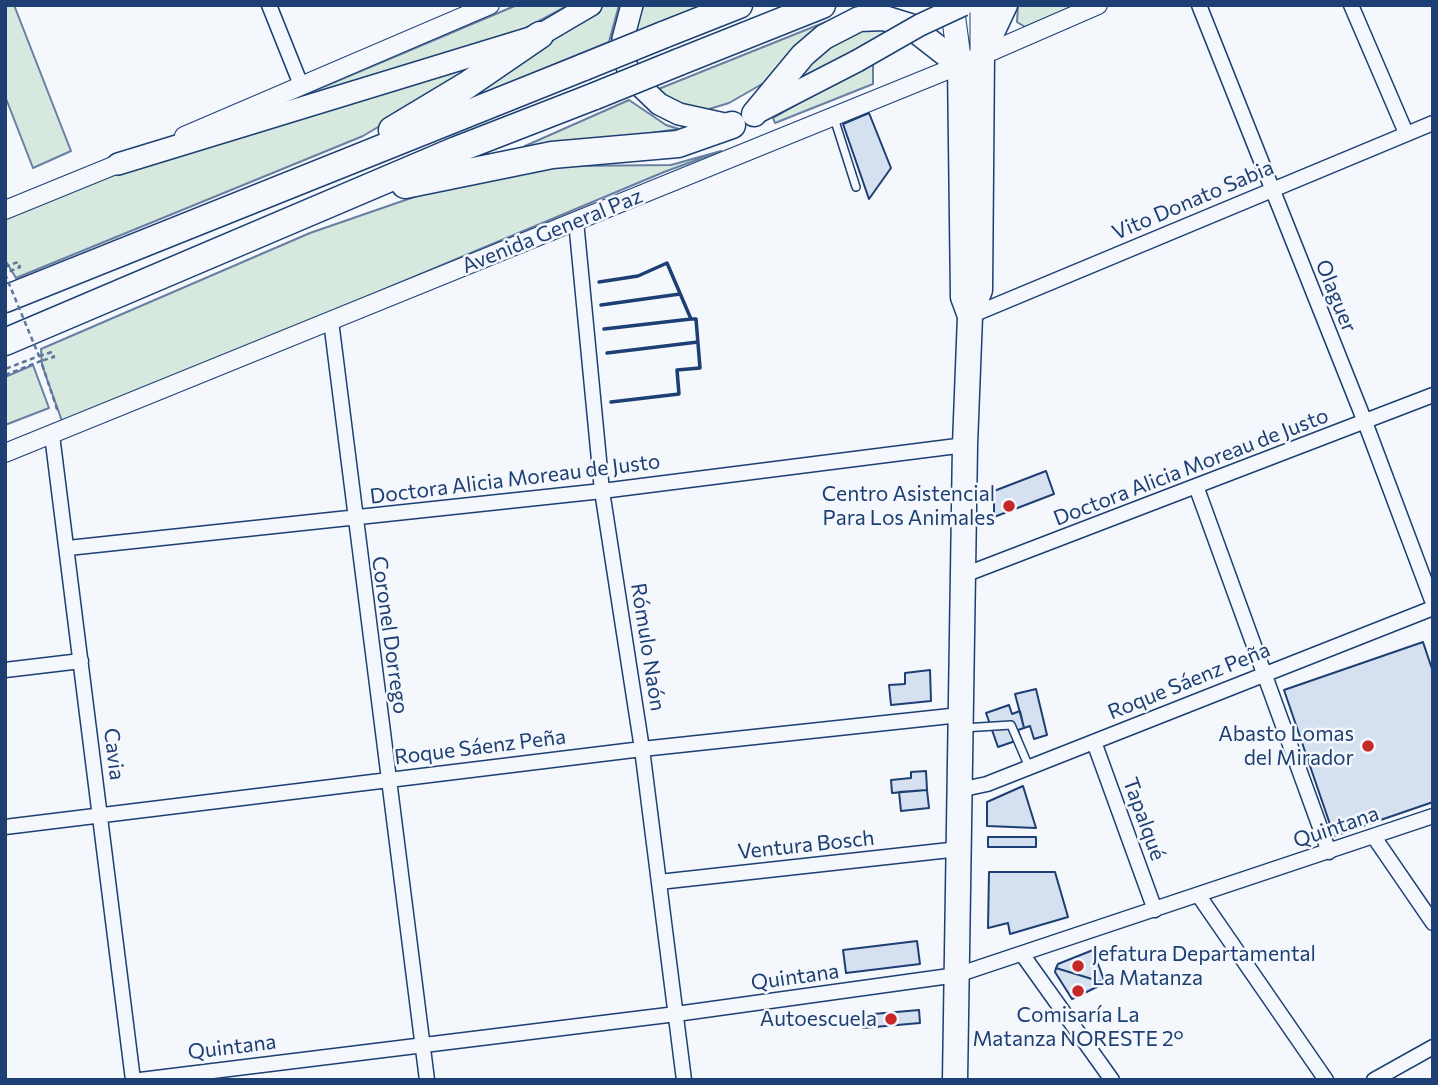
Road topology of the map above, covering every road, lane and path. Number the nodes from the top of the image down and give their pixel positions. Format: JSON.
{"nodes":[{"id":1,"x":269,"y":5,"type":"edge"},
{"id":2,"x":490,"y":5,"type":"edge"},
{"id":3,"x":591,"y":5,"type":"edge"},
{"id":4,"x":632,"y":5,"type":"edge"},
{"id":5,"x":738,"y":5,"type":"edge"},
{"id":6,"x":821,"y":5,"type":"edge"},
{"id":7,"x":952,"y":5,"type":"edge"},
{"id":8,"x":963,"y":5,"type":"edge"},
{"id":9,"x":982,"y":5,"type":"edge"},
{"id":10,"x":1005,"y":5,"type":"edge"},
{"id":11,"x":1098,"y":5,"type":"edge"},
{"id":12,"x":1199,"y":5,"type":"edge"},
{"id":13,"x":1351,"y":5,"type":"edge"},
{"id":14,"x":540,"y":35,"type":"junction"},
{"id":15,"x":971,"y":59,"type":"junction"},
{"id":16,"x":301,"y":85,"type":"junction"},
{"id":17,"x":833,"y":116,"type":"junction"},
{"id":18,"x":743,"y":120,"type":"junction"},
{"id":19,"x":1433,"y":123,"type":"edge"},
{"id":20,"x":1406,"y":133,"type":"junction"},
{"id":21,"x":118,"y":164,"type":"junction"},
{"id":22,"x":337,"y":164,"type":"junction"},
{"id":23,"x":856,"y":187,"type":"dead end"},
{"id":24,"x":1271,"y":191,"type":"junction"},
{"id":25,"x":339,"y":199,"type":"junction"},
{"id":26,"x":5,"y":210,"type":"edge"},
{"id":27,"x":576,"y":221,"type":"junction"},
{"id":28,"x":5,"y":267,"type":"edge"},
{"id":29,"x":7,"y":273,"type":"edge"},
{"id":30,"x":5,"y":299,"type":"edge"},
{"id":31,"x":970,"y":316,"type":"junction"},
{"id":32,"x":331,"y":321,"type":"junction"},
{"id":33,"x":5,"y":342,"type":"edge"},
{"id":34,"x":41,"y":355,"type":"junction"},
{"id":35,"x":41,"y":361,"type":"junction"},
{"id":36,"x":5,"y":369,"type":"edge"},
{"id":37,"x":5,"y":375,"type":"edge"},
{"id":38,"x":1433,"y":395,"type":"edge"},
{"id":39,"x":1365,"y":422,"type":"junction"},
{"id":40,"x":58,"y":432,"type":"junction"},
{"id":41,"x":965,"y":445,"type":"junction"},
{"id":42,"x":5,"y":453,"type":"edge"},
{"id":43,"x":1196,"y":486,"type":"junction"},
{"id":44,"x":602,"y":491,"type":"junction"},
{"id":45,"x":354,"y":518,"type":"junction"},
{"id":46,"x":68,"y":548,"type":"junction"},
{"id":47,"x":964,"y":575,"type":"junction"},
{"id":48,"x":1433,"y":606,"type":"edge"},
{"id":49,"x":80,"y":661,"type":"junction"},
{"id":50,"x":5,"y":670,"type":"edge"},
{"id":51,"x":1264,"y":674,"type":"junction"},
{"id":52,"x":961,"y":722,"type":"junction"},
{"id":53,"x":1094,"y":741,"type":"junction"},
{"id":54,"x":642,"y":749,"type":"junction"},
{"id":55,"x":1029,"y":767,"type":"junction"},
{"id":56,"x":388,"y":780,"type":"junction"},
{"id":57,"x":959,"y":790,"type":"junction"},
{"id":58,"x":100,"y":815,"type":"junction"},
{"id":59,"x":1433,"y":816,"type":"edge"},
{"id":60,"x":5,"y":827,"type":"edge"},
{"id":61,"x":1374,"y":837,"type":"junction"},
{"id":62,"x":959,"y":849,"type":"junction"},
{"id":63,"x":1329,"y":852,"type":"junction"},
{"id":64,"x":659,"y":883,"type":"junction"},
{"id":65,"x":1199,"y":896,"type":"junction"},
{"id":66,"x":1155,"y":910,"type":"junction"},
{"id":67,"x":1433,"y":923,"type":"edge"},
{"id":68,"x":1022,"y":954,"type":"junction"},
{"id":69,"x":957,"y":975,"type":"junction"},
{"id":70,"x":676,"y":1014,"type":"junction"},
{"id":71,"x":422,"y":1043,"type":"junction"},
{"id":72,"x":1433,"y":1047,"type":"edge"},
{"id":73,"x":133,"y":1080,"type":"edge"},
{"id":74,"x":140,"y":1080,"type":"edge"},
{"id":75,"x":427,"y":1080,"type":"edge"},
{"id":76,"x":684,"y":1080,"type":"edge"},
{"id":77,"x":955,"y":1080,"type":"edge"},
{"id":78,"x":1112,"y":1080,"type":"edge"},
{"id":79,"x":1326,"y":1080,"type":"edge"},
{"id":80,"x":1374,"y":1080,"type":"edge"}],
"edges":[{"from":1,"to":16,"type":"street"},
{"from":2,"to":16,"type":"street"},
{"from":3,"to":14,"type":"main road"},
{"from":4,"to":18,"type":"main road"},
{"from":5,"to":22,"type":"highway","bridge":true},
{"from":6,"to":25,"type":"highway","bridge":true},
{"from":7,"to":15,"type":"main road"},
{"from":8,"to":18,"type":"main road","bridge":true},
{"from":9,"to":15,"type":"main road"},
{"from":10,"to":15,"type":"highway"},
{"from":11,"to":15,"type":"street","name":"Avenida General Paz"},
{"from":12,"to":24,"type":"street","name":"Olaguer"},
{"from":13,"to":20,"type":"street"},
{"from":14,"to":21,"type":"main road"},
{"from":14,"to":22,"type":"highway"},
{"from":15,"to":17,"type":"street","name":"Avenida General Paz"},
{"from":15,"to":18,"type":"highway"},
{"from":15,"to":31,"type":"highway"},
{"from":16,"to":21,"type":"street"},
{"from":17,"to":23,"type":"lane"},
{"from":17,"to":27,"type":"street","name":"Avenida General Paz"},
{"from":18,"to":25,"type":"highway"},
{"from":19,"to":20,"type":"street","name":"Vito Donato Sabia"},
{"from":20,"to":24,"type":"street","name":"Vito Donato Sabia"},
{"from":21,"to":26,"type":"street"},
{"from":22,"to":30,"type":"highway"},
{"from":24,"to":31,"type":"street","name":"Vito Donato Sabia"},
{"from":24,"to":39,"type":"street","name":"Olaguer"},
{"from":25,"to":33,"type":"highway"},
{"from":27,"to":32,"type":"street","name":"Avenida General Paz"},
{"from":27,"to":44,"type":"street","name":"Rómulo Naón"},
{"from":28,"to":29,"type":"path"},
{"from":29,"to":34,"type":"path","bridge":true},
{"from":31,"to":41,"type":"highway"},
{"from":32,"to":40,"type":"street","name":"Avenida General Paz"},
{"from":32,"to":45,"type":"street","name":"Coronel Dorrego"},
{"from":34,"to":35,"type":"path"},
{"from":34,"to":36,"type":"path","bridge":true},
{"from":35,"to":37,"type":"path"},
{"from":35,"to":40,"type":"path"},
{"from":38,"to":39,"type":"street","name":"Doctora Alicia Moreau de Justo"},
{"from":39,"to":43,"type":"street","name":"Doctora Alicia Moreau de Justo"},
{"from":39,"to":48,"type":"street","name":"Olaguer"},
{"from":40,"to":42,"type":"street","name":"Avenida General Paz"},
{"from":40,"to":46,"type":"street","name":"Cavia"},
{"from":41,"to":44,"type":"street","name":"Doctora Alicia Moreau de Justo"},
{"from":41,"to":47,"type":"highway"},
{"from":43,"to":47,"type":"street","name":"Doctora Alicia Moreau de Justo"},
{"from":43,"to":51,"type":"street"},
{"from":44,"to":45,"type":"street","name":"Doctora Alicia Moreau de Justo"},
{"from":44,"to":54,"type":"street","name":"Rómulo Naón"},
{"from":45,"to":46,"type":"street","name":"Doctora Alicia Moreau de Justo"},
{"from":45,"to":56,"type":"street","name":"Coronel Dorrego"},
{"from":46,"to":49,"type":"street","name":"Cavia"},
{"from":47,"to":52,"type":"highway"},
{"from":48,"to":51,"type":"street","name":"Roque Sáenz Peña"},
{"from":49,"to":50,"type":"street"},
{"from":49,"to":58,"type":"street","name":"Cavia"},
{"from":51,"to":53,"type":"street","name":"Roque Sáenz Peña"},
{"from":51,"to":63,"type":"street"},
{"from":52,"to":54,"type":"street","name":"Roque Sáenz Peña"},
{"from":52,"to":55,"type":"lane"},
{"from":52,"to":57,"type":"highway"},
{"from":53,"to":55,"type":"street","name":"Roque Sáenz Peña"},
{"from":53,"to":66,"type":"street","name":"Tapalqué"},
{"from":54,"to":56,"type":"street","name":"Roque Sáenz Peña"},
{"from":54,"to":64,"type":"street","name":"Rómulo Naón"},
{"from":55,"to":57,"type":"street","name":"Roque Sáenz Peña"},
{"from":56,"to":58,"type":"street","name":"Roque Sáenz Peña"},
{"from":56,"to":71,"type":"street","name":"Coronel Dorrego"},
{"from":57,"to":62,"type":"highway"},
{"from":58,"to":60,"type":"street","name":"Roque Sáenz Peña"},
{"from":58,"to":73,"type":"street","name":"Cavia"},
{"from":59,"to":61,"type":"street","name":"Quintana"},
{"from":61,"to":63,"type":"street","name":"Quintana"},
{"from":61,"to":67,"type":"street"},
{"from":62,"to":64,"type":"street","name":"Ventura Bosch"},
{"from":62,"to":69,"type":"highway"},
{"from":63,"to":65,"type":"street","name":"Quintana"},
{"from":64,"to":70,"type":"street","name":"Rómulo Naón"},
{"from":65,"to":66,"type":"street","name":"Quintana"},
{"from":65,"to":79,"type":"street"},
{"from":66,"to":68,"type":"street","name":"Quintana"},
{"from":68,"to":69,"type":"street","name":"Quintana"},
{"from":68,"to":78,"type":"street"},
{"from":69,"to":70,"type":"street","name":"Quintana"},
{"from":69,"to":77,"type":"highway"},
{"from":70,"to":71,"type":"street","name":"Quintana"},
{"from":70,"to":76,"type":"street","name":"Rómulo Naón"},
{"from":71,"to":74,"type":"street","name":"Quintana"},
{"from":71,"to":75,"type":"street","name":"Coronel Dorrego"},
{"from":72,"to":80,"type":"street"}]}
